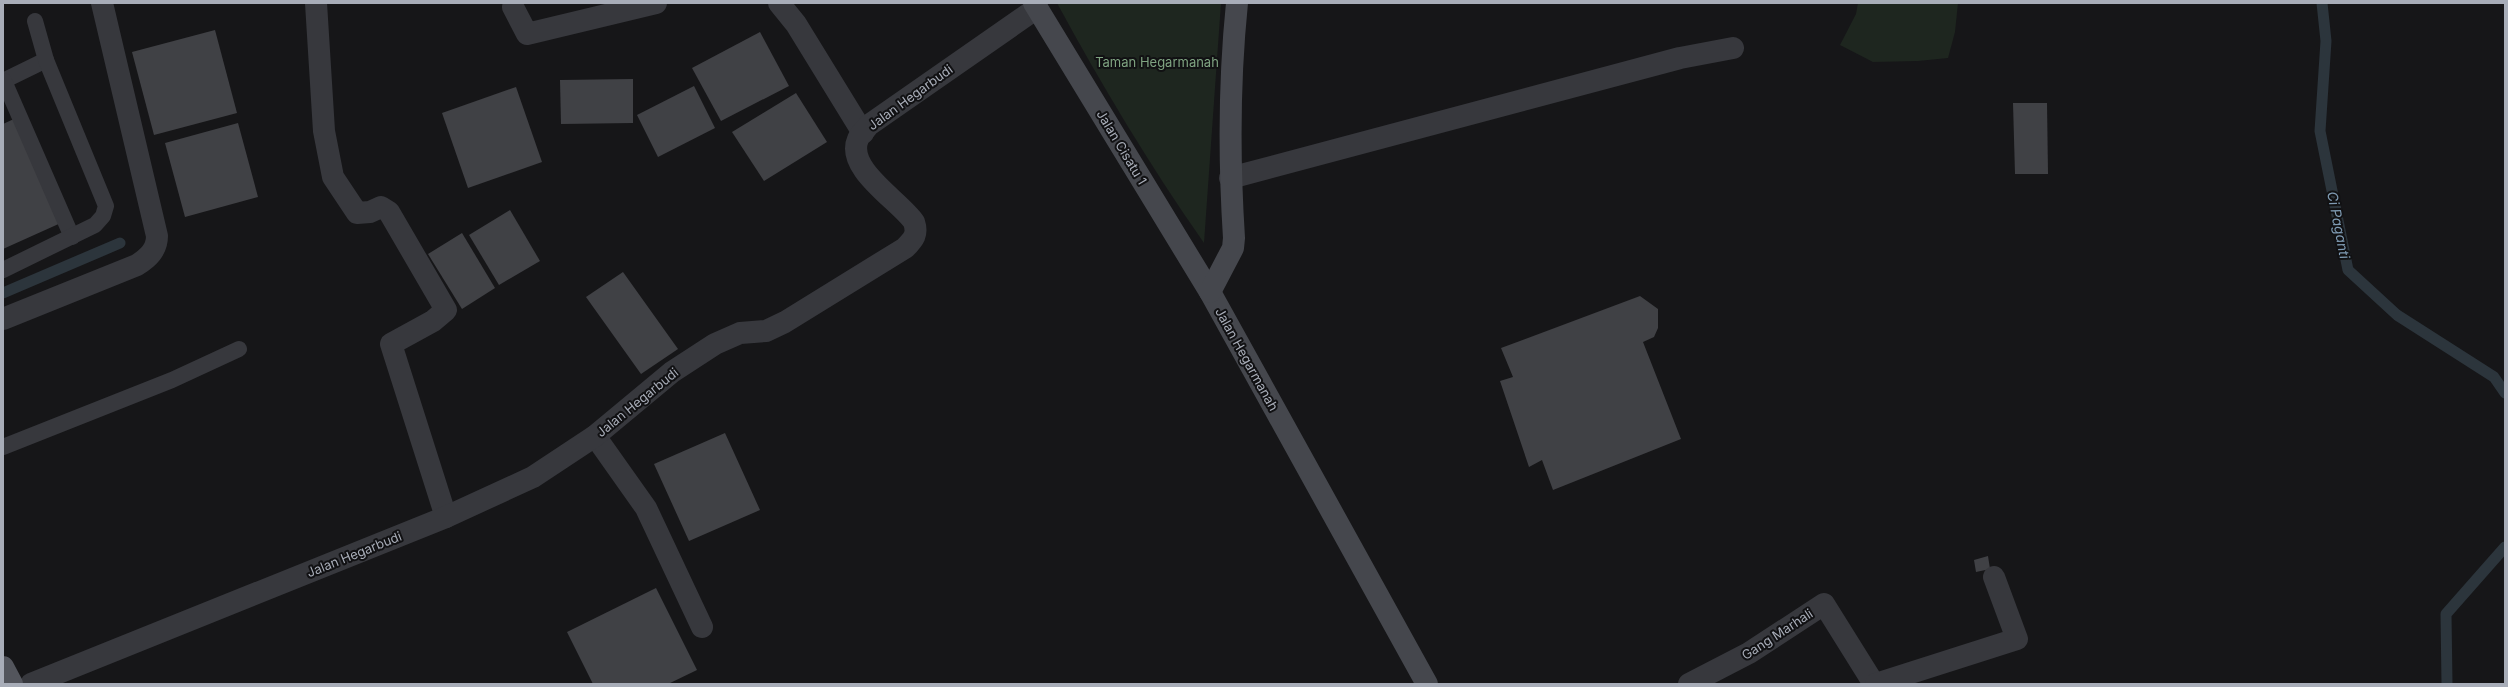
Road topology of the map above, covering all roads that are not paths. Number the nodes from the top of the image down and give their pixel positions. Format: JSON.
{"nodes":[{"id":1,"x":102,"y":3,"type":"edge"},
{"id":2,"x":316,"y":3,"type":"edge"},
{"id":3,"x":656,"y":3,"type":"edge"},
{"id":4,"x":779,"y":3,"type":"edge"},
{"id":5,"x":1237,"y":3,"type":"edge"},
{"id":6,"x":1035,"y":6,"type":"edge"},
{"id":7,"x":513,"y":8,"type":"dead end"},
{"id":8,"x":35,"y":21,"type":"dead end"},
{"id":9,"x":1733,"y":48,"type":"dead end"},
{"id":10,"x":46,"y":60,"type":"junction"},
{"id":11,"x":4,"y":81,"type":"edge"},
{"id":12,"x":862,"y":133,"type":"junction"},
{"id":13,"x":1230,"y":178,"type":"junction"},
{"id":14,"x":72,"y":237,"type":"junction"},
{"id":15,"x":3,"y":270,"type":"edge"},
{"id":16,"x":1210,"y":292,"type":"junction"},
{"id":17,"x":3,"y":319,"type":"edge"},
{"id":18,"x":239,"y":349,"type":"dead end"},
{"id":19,"x":595,"y":436,"type":"junction"},
{"id":20,"x":3,"y":447,"type":"edge"},
{"id":21,"x":446,"y":517,"type":"junction"},
{"id":22,"x":1994,"y":576,"type":"dead end"},
{"id":23,"x":702,"y":627,"type":"dead end"},
{"id":24,"x":3,"y":667,"type":"edge"},
{"id":25,"x":12,"y":684,"type":"edge"},
{"id":26,"x":31,"y":684,"type":"edge"},
{"id":27,"x":1427,"y":684,"type":"edge"},
{"id":28,"x":1689,"y":684,"type":"edge"},
{"id":29,"x":1875,"y":684,"type":"edge"}],
"edges":[{"from":1,"to":17,"type":"street"},
{"from":2,"to":21,"type":"street"},
{"from":3,"to":7,"type":"street"},
{"from":4,"to":12,"type":"street"},
{"from":5,"to":13,"type":"street","name":"Jalan Hegarmanah"},
{"from":6,"to":12,"type":"street","name":"Jalan Hegarbudi"},
{"from":6,"to":16,"type":"street","name":"Jalan Cisatu 1"},
{"from":8,"to":10,"type":"lane"},
{"from":9,"to":13,"type":"street"},
{"from":10,"to":11,"type":"lane"},
{"from":10,"to":14,"type":"lane"},
{"from":11,"to":14,"type":"lane"},
{"from":12,"to":19,"type":"street","name":"Jalan Hegarbudi"},
{"from":13,"to":16,"type":"street","name":"Jalan Hegarmanah"},
{"from":14,"to":15,"type":"lane"},
{"from":16,"to":27,"type":"street","name":"Jalan Hegarmanah"},
{"from":18,"to":20,"type":"lane"},
{"from":19,"to":21,"type":"street","name":"Jalan Hegarbudi"},
{"from":19,"to":23,"type":"street"},
{"from":21,"to":26,"type":"street","name":"Jalan Hegarbudi"},
{"from":22,"to":29,"type":"street","name":"Gang Marhali"},
{"from":24,"to":25,"type":"main road"},
{"from":28,"to":29,"type":"street","name":"Gang Marhali"}]}
